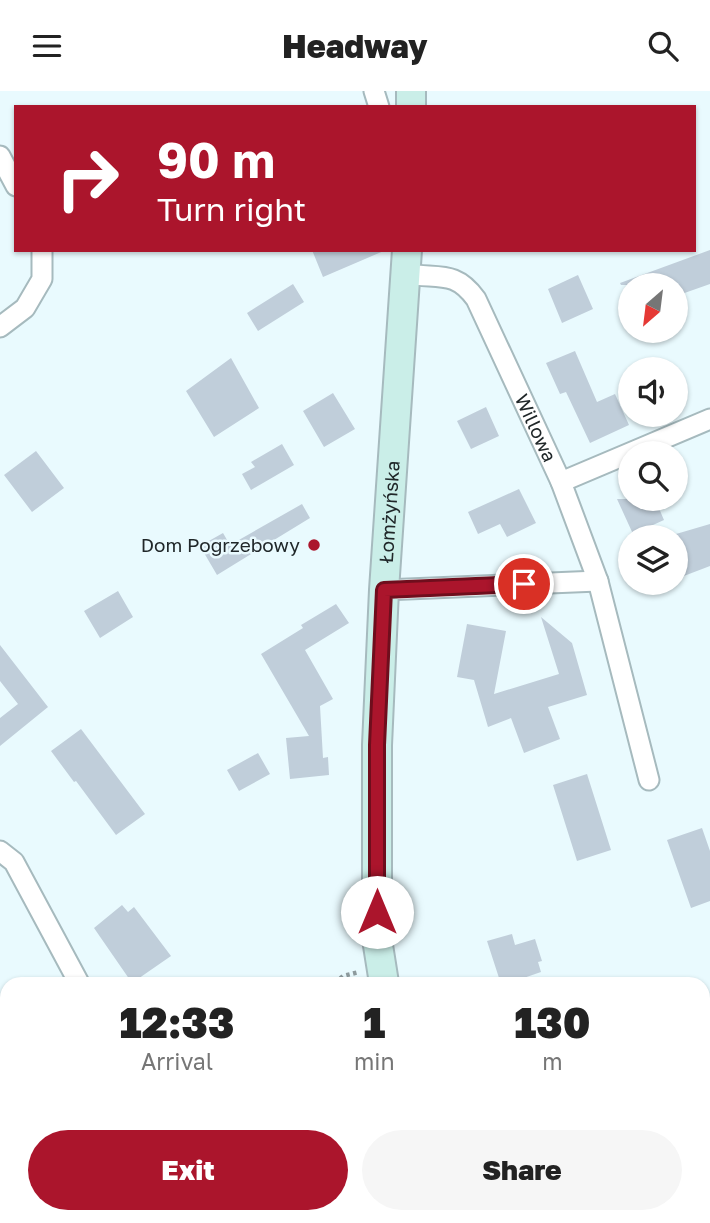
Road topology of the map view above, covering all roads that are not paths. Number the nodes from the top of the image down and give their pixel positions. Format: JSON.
{"nodes":[{"id":1,"x":0,"y":156,"type":"edge"},
{"id":2,"x":14,"y":182,"type":"edge"},
{"id":3,"x":42,"y":252,"type":"edge"},
{"id":4,"x":407,"y":262,"type":"edge"},
{"id":5,"x":0,"y":327,"type":"edge"},
{"id":6,"x":710,"y":419,"type":"edge"},
{"id":7,"x":561,"y":482,"type":"junction"},
{"id":8,"x":598,"y":581,"type":"junction"},
{"id":9,"x":384,"y":590,"type":"junction"},
{"id":10,"x":649,"y":780,"type":"dead end"},
{"id":11,"x":0,"y":851,"type":"edge"},
{"id":12,"x":76,"y":977,"type":"edge"},
{"id":13,"x":383,"y":977,"type":"edge"}],
"edges":[{"from":1,"to":2,"type":"street"},
{"from":3,"to":5,"type":"street"},
{"from":4,"to":7,"type":"street","name":"Willowa"},
{"from":4,"to":9,"type":"main road","name":"Łomżyńska"},
{"from":6,"to":7,"type":"street","name":"Willowa"},
{"from":7,"to":8,"type":"street"},
{"from":8,"to":9,"type":"street"},
{"from":8,"to":10,"type":"street"},
{"from":9,"to":13,"type":"main road","name":"Łomżyńska"},
{"from":11,"to":12,"type":"street"}]}
